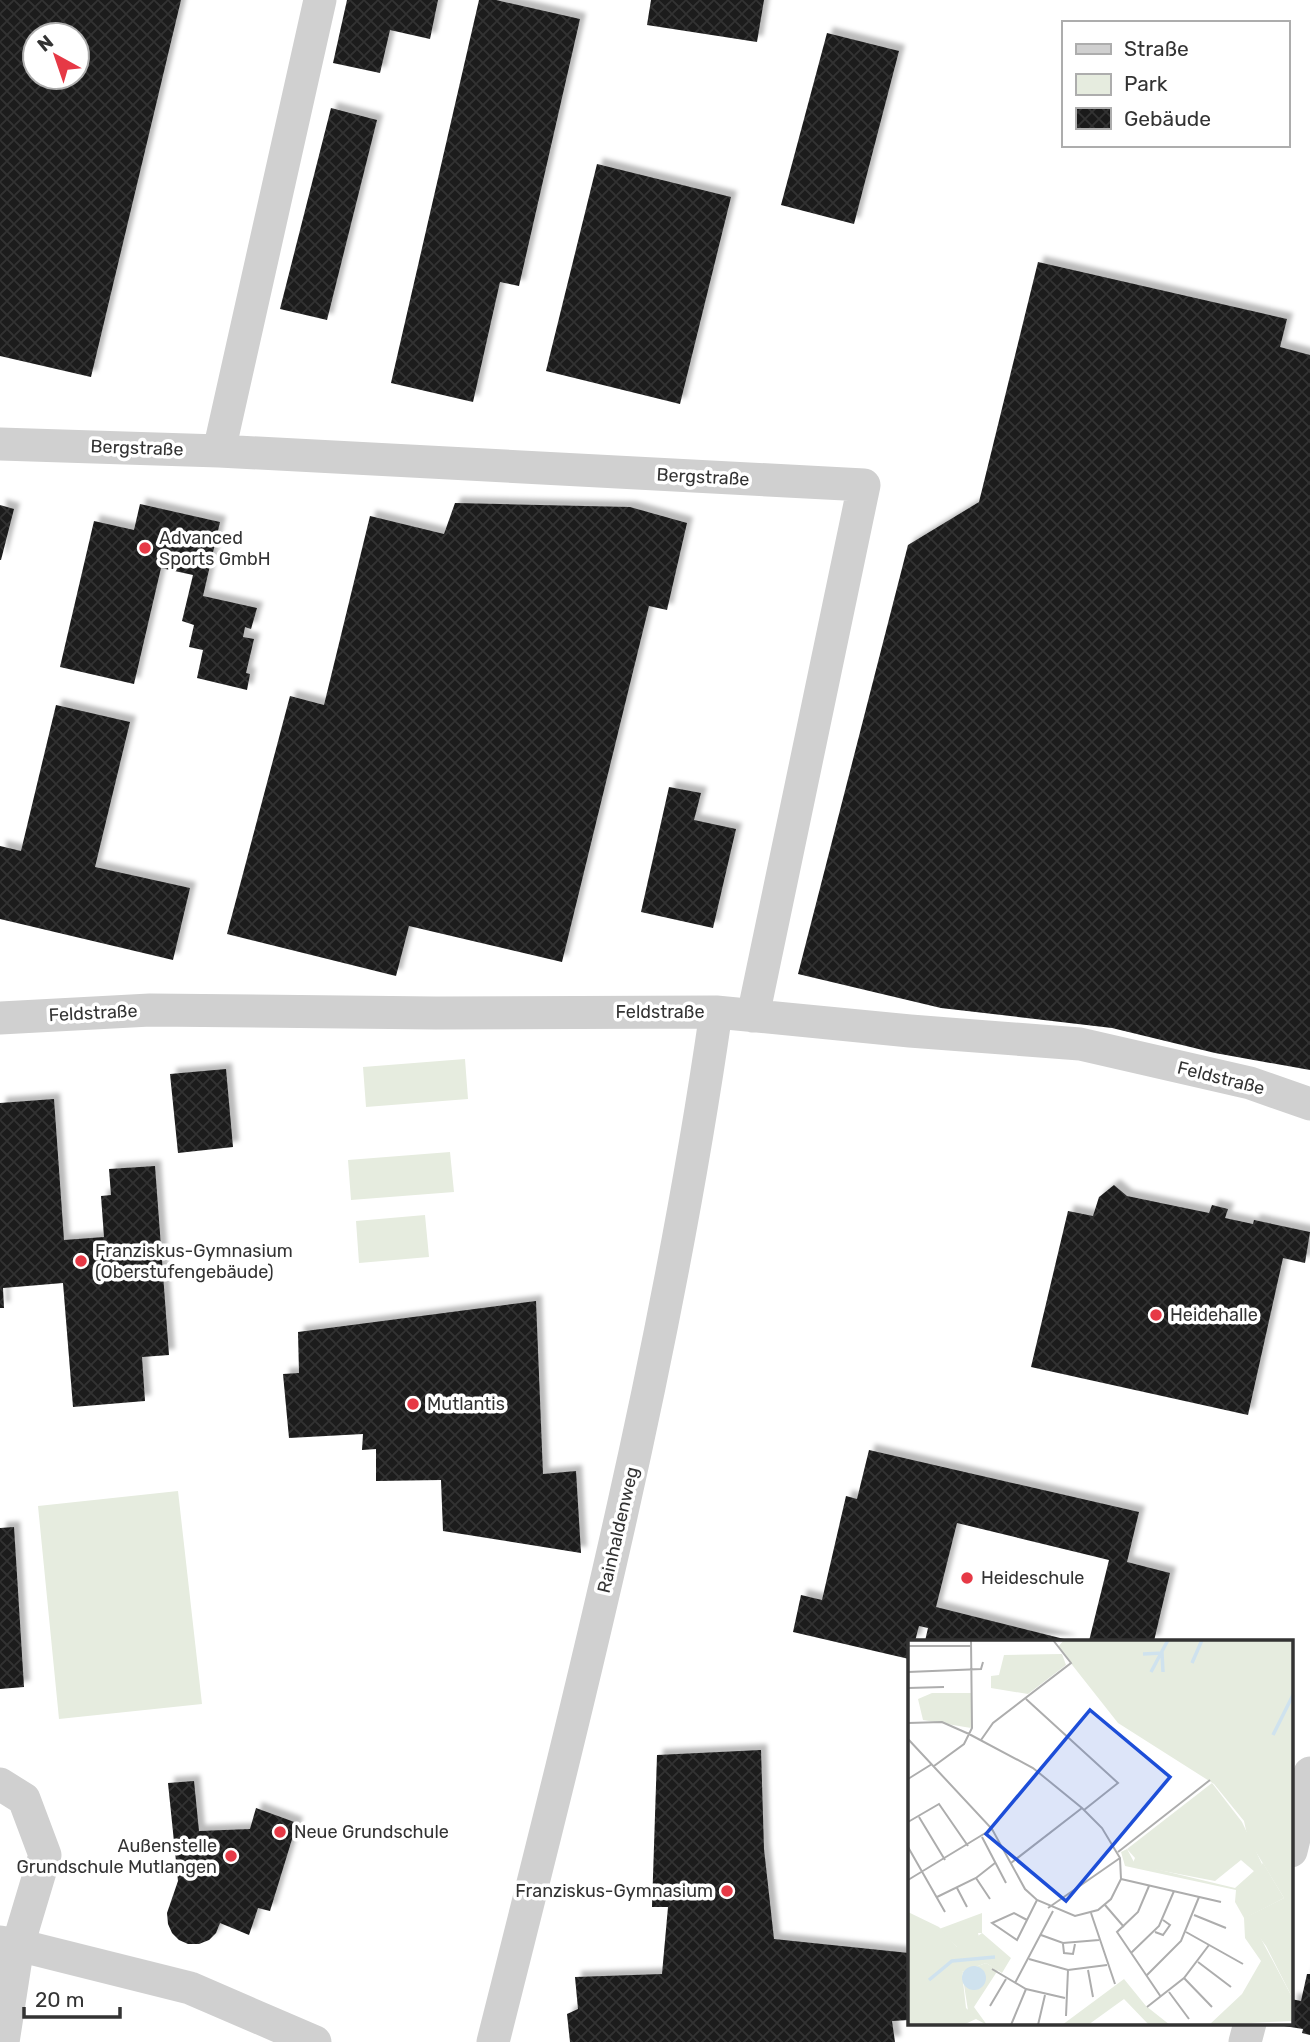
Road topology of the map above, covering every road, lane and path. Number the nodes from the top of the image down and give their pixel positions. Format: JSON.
{"nodes":[{"id":1,"x":320,"y":0,"type":"edge"},
{"id":2,"x":0,"y":444,"type":"edge"},
{"id":3,"x":219,"y":452,"type":"junction"},
{"id":4,"x":716,"y":1012,"type":"junction"},
{"id":5,"x":753,"y":1016,"type":"junction"},
{"id":6,"x":0,"y":1018,"type":"edge"},
{"id":7,"x":1310,"y":1104,"type":"edge"},
{"id":8,"x":1310,"y":1773,"type":"edge"},
{"id":9,"x":0,"y":1784,"type":"edge"},
{"id":10,"x":1292,"y":1847,"type":"edge"},
{"id":11,"x":9,"y":1943,"type":"edge"},
{"id":12,"x":1250,"y":2024,"type":"edge"},
{"id":13,"x":3,"y":2042,"type":"edge"},
{"id":14,"x":314,"y":2042,"type":"edge"},
{"id":15,"x":494,"y":2042,"type":"edge"},
{"id":16,"x":1245,"y":2042,"type":"edge"}],
"edges":[{"from":1,"to":3,"type":"street"},
{"from":2,"to":3,"type":"street","name":"Bergstraße"},
{"from":3,"to":5,"type":"street","name":"Bergstraße"},
{"from":4,"to":5,"type":"street","name":"Feldstraße"},
{"from":4,"to":6,"type":"street","name":"Feldstraße"},
{"from":4,"to":15,"type":"street","name":"Rainhaldenweg"},
{"from":5,"to":7,"type":"street","name":"Feldstraße"},
{"from":8,"to":10,"type":"street"},
{"from":9,"to":11,"type":"street"},
{"from":11,"to":13,"type":"street"},
{"from":11,"to":14,"type":"street"},
{"from":12,"to":16,"type":"street"}]}
